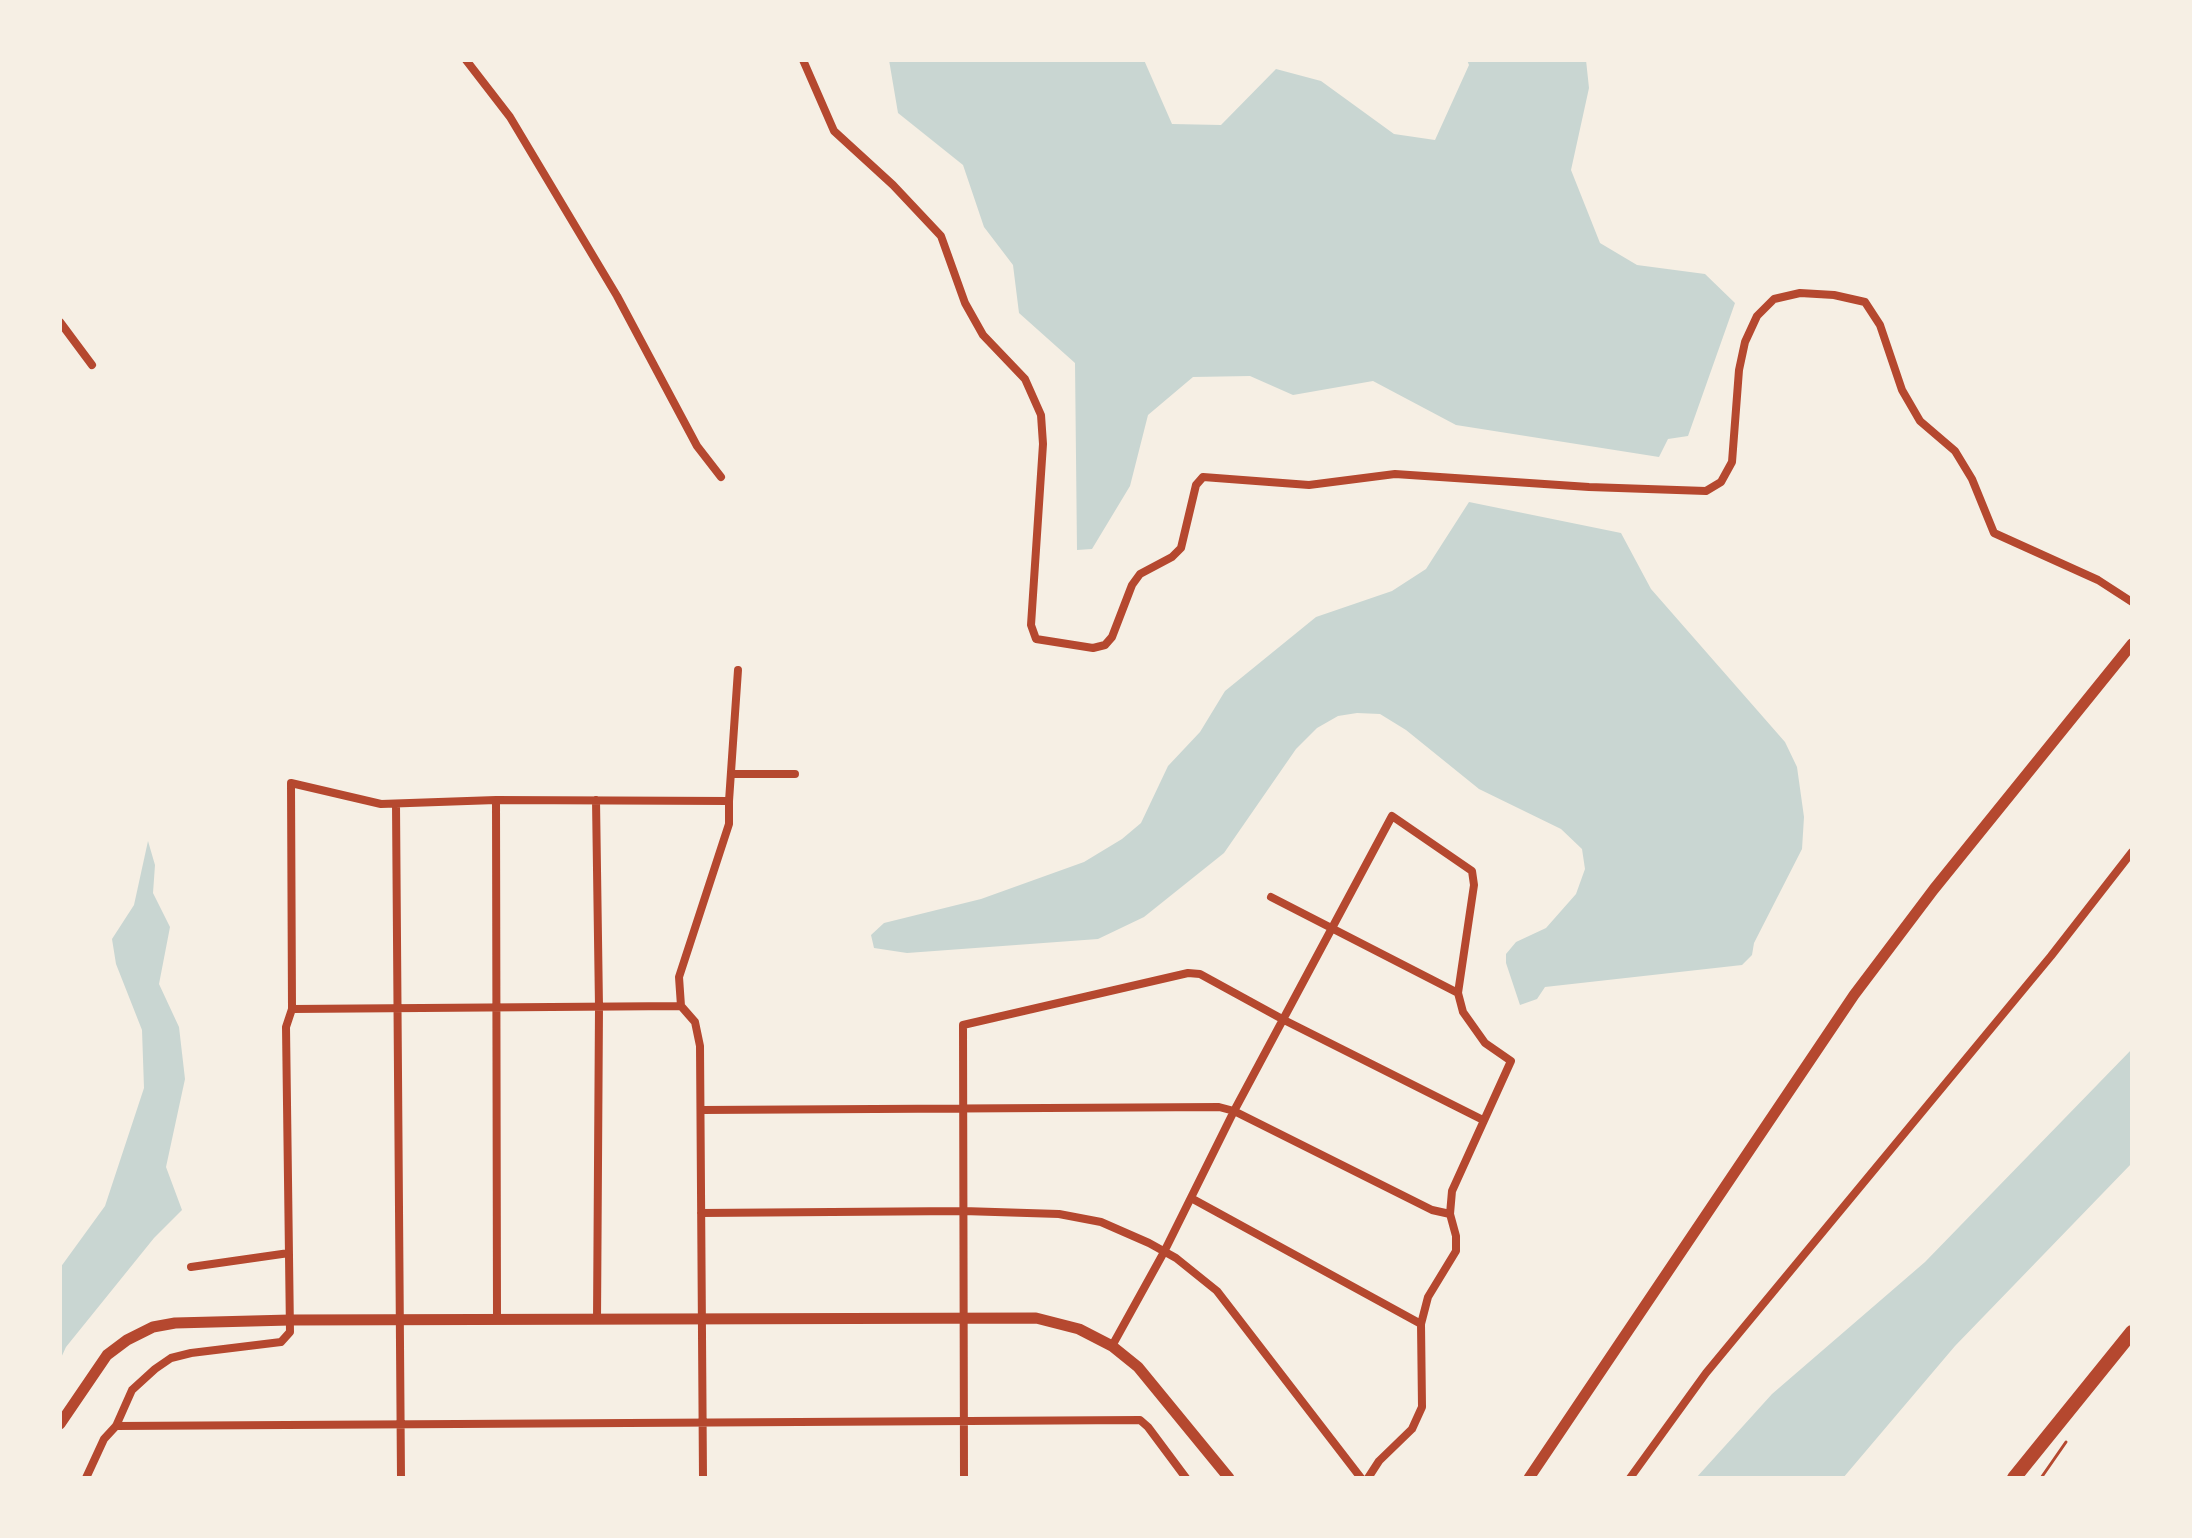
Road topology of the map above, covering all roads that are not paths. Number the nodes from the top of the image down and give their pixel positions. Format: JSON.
{"nodes":[{"id":1,"x":466,"y":60,"type":"edge"},
{"id":2,"x":803,"y":60,"type":"edge"},
{"id":3,"x":60,"y":322,"type":"edge"},
{"id":4,"x":92,"y":365,"type":"dead end"},
{"id":5,"x":721,"y":477,"type":"dead end"},
{"id":6,"x":2132,"y":602,"type":"edge"},
{"id":7,"x":2132,"y":644,"type":"edge"},
{"id":8,"x":738,"y":670,"type":"dead end"},
{"id":9,"x":731,"y":774,"type":"junction"},
{"id":10,"x":795,"y":774,"type":"dead end"},
{"id":11,"x":496,"y":800,"type":"junction"},
{"id":12,"x":596,"y":800,"type":"junction"},
{"id":13,"x":729,"y":801,"type":"junction"},
{"id":14,"x":396,"y":804,"type":"junction"},
{"id":15,"x":2132,"y":852,"type":"edge"},
{"id":16,"x":1271,"y":897,"type":"dead end"},
{"id":17,"x":1332,"y":929,"type":"junction"},
{"id":18,"x":1458,"y":993,"type":"junction"},
{"id":19,"x":681,"y":1006,"type":"junction"},
{"id":20,"x":599,"y":1007,"type":"junction"},
{"id":21,"x":498,"y":1008,"type":"junction"},
{"id":22,"x":292,"y":1009,"type":"junction"},
{"id":23,"x":398,"y":1009,"type":"junction"},
{"id":24,"x":1284,"y":1020,"type":"junction"},
{"id":25,"x":962,"y":1109,"type":"junction"},
{"id":26,"x":702,"y":1110,"type":"junction"},
{"id":27,"x":1234,"y":1111,"type":"junction"},
{"id":28,"x":1483,"y":1120,"type":"junction"},
{"id":29,"x":1191,"y":1198,"type":"junction"},
{"id":30,"x":963,"y":1211,"type":"junction"},
{"id":31,"x":701,"y":1213,"type":"junction"},
{"id":32,"x":1450,"y":1214,"type":"junction"},
{"id":33,"x":1164,"y":1252,"type":"junction"},
{"id":34,"x":289,"y":1253,"type":"junction"},
{"id":35,"x":191,"y":1267,"type":"dead end"},
{"id":36,"x":962,"y":1317,"type":"junction"},
{"id":37,"x":290,"y":1320,"type":"junction"},
{"id":38,"x":497,"y":1320,"type":"junction"},
{"id":39,"x":597,"y":1320,"type":"junction"},
{"id":40,"x":702,"y":1320,"type":"junction"},
{"id":41,"x":400,"y":1321,"type":"junction"},
{"id":42,"x":1421,"y":1324,"type":"junction"},
{"id":43,"x":2132,"y":1332,"type":"edge"},
{"id":44,"x":1112,"y":1346,"type":"junction"},
{"id":45,"x":964,"y":1422,"type":"junction"},
{"id":46,"x":702,"y":1423,"type":"junction"},
{"id":47,"x":60,"y":1424,"type":"edge"},
{"id":48,"x":400,"y":1425,"type":"junction"},
{"id":49,"x":116,"y":1426,"type":"junction"},
{"id":50,"x":86,"y":1478,"type":"edge"},
{"id":51,"x":401,"y":1478,"type":"edge"},
{"id":52,"x":703,"y":1478,"type":"edge"},
{"id":53,"x":964,"y":1478,"type":"edge"},
{"id":54,"x":1186,"y":1478,"type":"edge"},
{"id":55,"x":1229,"y":1478,"type":"edge"},
{"id":56,"x":1361,"y":1478,"type":"edge"},
{"id":57,"x":1368,"y":1478,"type":"edge"},
{"id":58,"x":1529,"y":1478,"type":"edge"},
{"id":59,"x":1630,"y":1478,"type":"edge"},
{"id":60,"x":2014,"y":1478,"type":"edge"}],
"edges":[{"from":1,"to":5,"type":"street"},
{"from":2,"to":6,"type":"street"},
{"from":3,"to":4,"type":"street"},
{"from":7,"to":58,"type":"street"},
{"from":8,"to":9,"type":"street"},
{"from":9,"to":10,"type":"street"},
{"from":9,"to":13,"type":"street"},
{"from":11,"to":12,"type":"street"},
{"from":11,"to":14,"type":"street"},
{"from":11,"to":21,"type":"street"},
{"from":12,"to":13,"type":"street"},
{"from":12,"to":20,"type":"street"},
{"from":13,"to":19,"type":"street"},
{"from":14,"to":22,"type":"street"},
{"from":14,"to":23,"type":"street"},
{"from":15,"to":59,"type":"street"},
{"from":16,"to":17,"type":"street"},
{"from":17,"to":18,"type":"street"},
{"from":17,"to":18,"type":"street"},
{"from":17,"to":24,"type":"street"},
{"from":18,"to":28,"type":"street"},
{"from":19,"to":20,"type":"street"},
{"from":19,"to":26,"type":"street"},
{"from":20,"to":21,"type":"street"},
{"from":20,"to":39,"type":"street"},
{"from":21,"to":23,"type":"street"},
{"from":21,"to":38,"type":"street"},
{"from":22,"to":23,"type":"street"},
{"from":22,"to":34,"type":"street"},
{"from":23,"to":41,"type":"street"},
{"from":24,"to":25,"type":"street"},
{"from":24,"to":27,"type":"street"},
{"from":24,"to":28,"type":"street"},
{"from":25,"to":26,"type":"street"},
{"from":25,"to":27,"type":"street"},
{"from":25,"to":30,"type":"street"},
{"from":26,"to":31,"type":"street"},
{"from":27,"to":29,"type":"street"},
{"from":27,"to":32,"type":"street"},
{"from":28,"to":32,"type":"street"},
{"from":29,"to":33,"type":"street"},
{"from":29,"to":42,"type":"street"},
{"from":30,"to":31,"type":"street"},
{"from":30,"to":33,"type":"street"},
{"from":30,"to":36,"type":"street"},
{"from":31,"to":40,"type":"street"},
{"from":32,"to":42,"type":"street"},
{"from":33,"to":44,"type":"street"},
{"from":33,"to":56,"type":"street"},
{"from":34,"to":35,"type":"street"},
{"from":34,"to":37,"type":"street"},
{"from":36,"to":40,"type":"street"},
{"from":36,"to":44,"type":"street"},
{"from":36,"to":45,"type":"street"},
{"from":37,"to":41,"type":"street"},
{"from":37,"to":47,"type":"street"},
{"from":37,"to":49,"type":"street"},
{"from":38,"to":39,"type":"street"},
{"from":38,"to":41,"type":"street"},
{"from":39,"to":40,"type":"street"},
{"from":40,"to":46,"type":"street"},
{"from":41,"to":48,"type":"street"},
{"from":42,"to":57,"type":"street"},
{"from":43,"to":60,"type":"main road"},
{"from":44,"to":55,"type":"street"},
{"from":45,"to":46,"type":"street"},
{"from":45,"to":53,"type":"street"},
{"from":45,"to":54,"type":"street"},
{"from":46,"to":48,"type":"street"},
{"from":46,"to":52,"type":"street"},
{"from":48,"to":49,"type":"street"},
{"from":48,"to":51,"type":"street"},
{"from":49,"to":50,"type":"street"}]}
